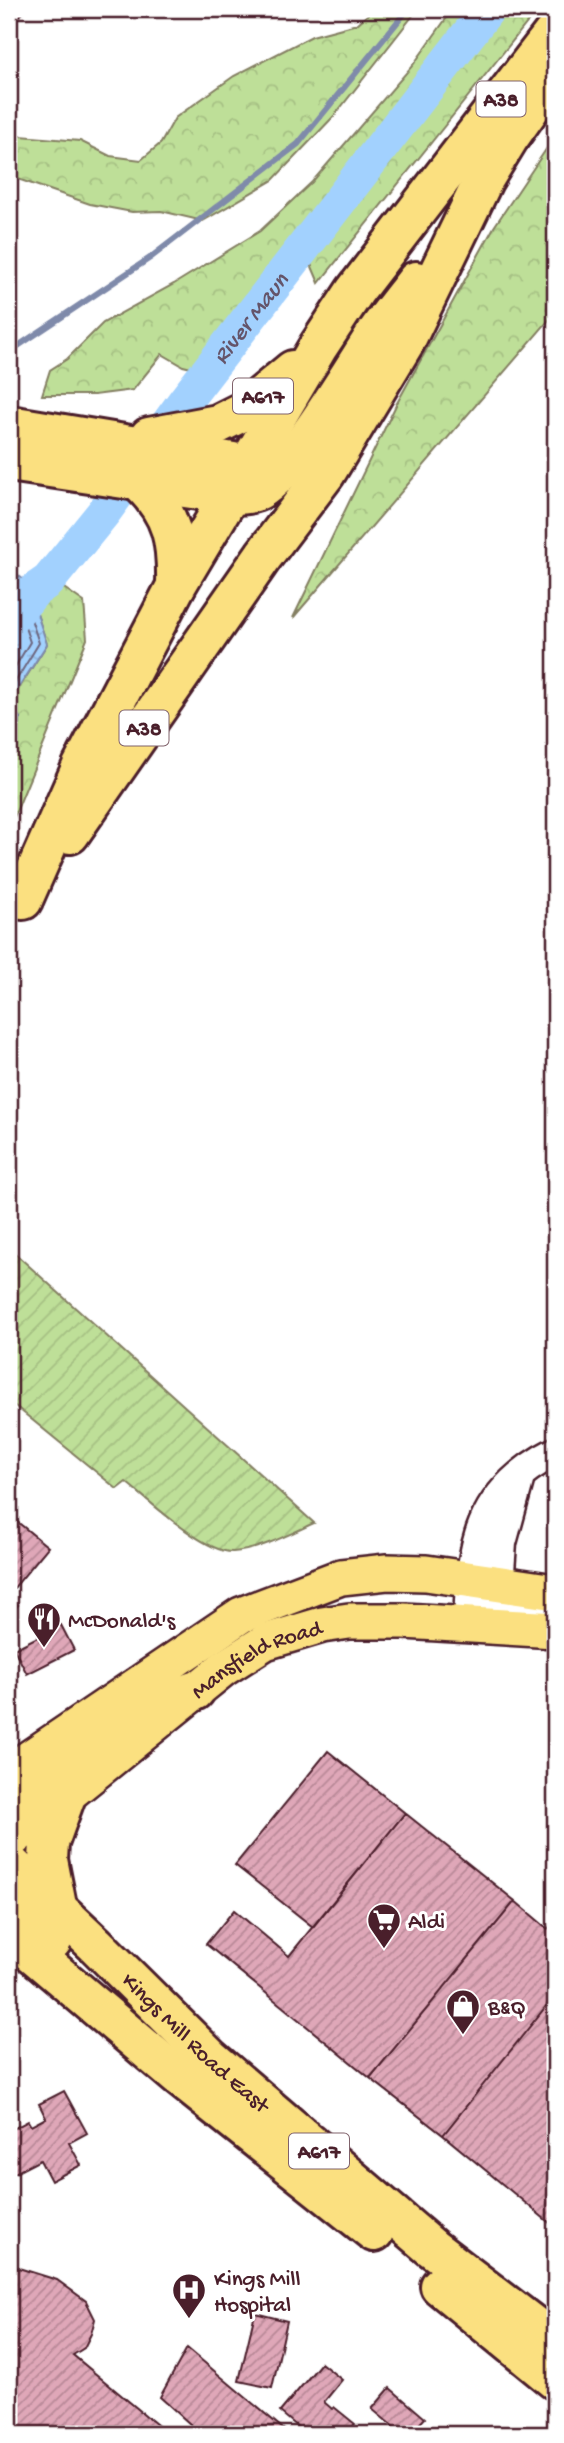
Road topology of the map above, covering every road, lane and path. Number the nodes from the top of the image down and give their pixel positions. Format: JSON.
{"nodes":[{"id":1,"x":555,"y":31,"type":"edge"},
{"id":2,"x":555,"y":73,"type":"edge"},
{"id":3,"x":463,"y":221,"type":"junction"},
{"id":4,"x":318,"y":347,"type":"junction"},
{"id":5,"x":9,"y":425,"type":"edge"},
{"id":6,"x":190,"y":441,"type":"junction"},
{"id":7,"x":9,"y":462,"type":"edge"},
{"id":8,"x":246,"y":483,"type":"junction"},
{"id":9,"x":149,"y":487,"type":"junction"},
{"id":10,"x":264,"y":555,"type":"junction"},
{"id":11,"x":176,"y":586,"type":"junction"},
{"id":12,"x":16,"y":912,"type":"edge"},
{"id":13,"x":555,"y":1452,"type":"edge"},
{"id":14,"x":555,"y":1592,"type":"edge"},
{"id":15,"x":486,"y":1604,"type":"junction"},
{"id":16,"x":555,"y":1610,"type":"edge"},
{"id":17,"x":555,"y":1630,"type":"edge"},
{"id":18,"x":195,"y":1692,"type":"junction"},
{"id":19,"x":11,"y":1769,"type":"edge"},
{"id":20,"x":66,"y":1796,"type":"junction"},
{"id":21,"x":9,"y":1806,"type":"edge"},
{"id":22,"x":9,"y":1842,"type":"edge"},
{"id":23,"x":9,"y":1863,"type":"edge"},
{"id":24,"x":9,"y":1902,"type":"edge"},
{"id":25,"x":58,"y":1911,"type":"junction"},
{"id":26,"x":9,"y":1933,"type":"edge"},
{"id":27,"x":9,"y":1953,"type":"edge"},
{"id":28,"x":60,"y":1974,"type":"junction"},
{"id":29,"x":179,"y":2077,"type":"junction"},
{"id":30,"x":555,"y":2342,"type":"edge"},
{"id":31,"x":555,"y":2379,"type":"edge"}],
"edges":[{"from":1,"to":4,"type":"highway","number":"A38"},
{"from":2,"to":3,"type":"highway","number":"A38"},
{"from":3,"to":8,"type":"highway"},
{"from":3,"to":10,"type":"highway","number":"A38"},
{"from":4,"to":6,"type":"highway","number":"A617"},
{"from":4,"to":8,"type":"highway","number":"A38"},
{"from":5,"to":6,"type":"highway","number":"A617"},
{"from":6,"to":8,"type":"highway","number":"A617"},
{"from":7,"to":9,"type":"highway"},
{"from":8,"to":9,"type":"highway"},
{"from":8,"to":10,"type":"highway"},
{"from":8,"to":11,"type":"highway","number":"A38"},
{"from":9,"to":11,"type":"highway"},
{"from":10,"to":12,"type":"highway","number":"A38"},
{"from":11,"to":12,"type":"highway","number":"A38"},
{"from":13,"to":15,"type":"street"},
{"from":14,"to":15,"type":"main road","name":"Mansfield Road"},
{"from":15,"to":16,"type":"street"},
{"from":15,"to":17,"type":"main road","name":"Mansfield Road"},
{"from":15,"to":18,"type":"main road","name":"Mansfield Road"},
{"from":15,"to":19,"type":"main road","name":"Mansfield Road"},
{"from":18,"to":20,"type":"main road","name":"Mansfield Road"},
{"from":18,"to":21,"type":"highway"},
{"from":20,"to":22,"type":"main road","name":"Mansfield Road"},
{"from":20,"to":25,"type":"highway"},
{"from":23,"to":25,"type":"highway","name":"Kings Mill Road East","number":"A617"},
{"from":24,"to":29,"type":"highway"},
{"from":25,"to":30,"type":"highway","name":"Kings Mill Road East","number":"A617"},
{"from":26,"to":28,"type":"highway","name":"Kings Mill Road East","number":"A617"},
{"from":27,"to":28,"type":"highway"},
{"from":28,"to":29,"type":"highway","name":"Kings Mill Road East","number":"A617"},
{"from":29,"to":31,"type":"highway","name":"Kings Mill Road East","number":"A617"}]}
